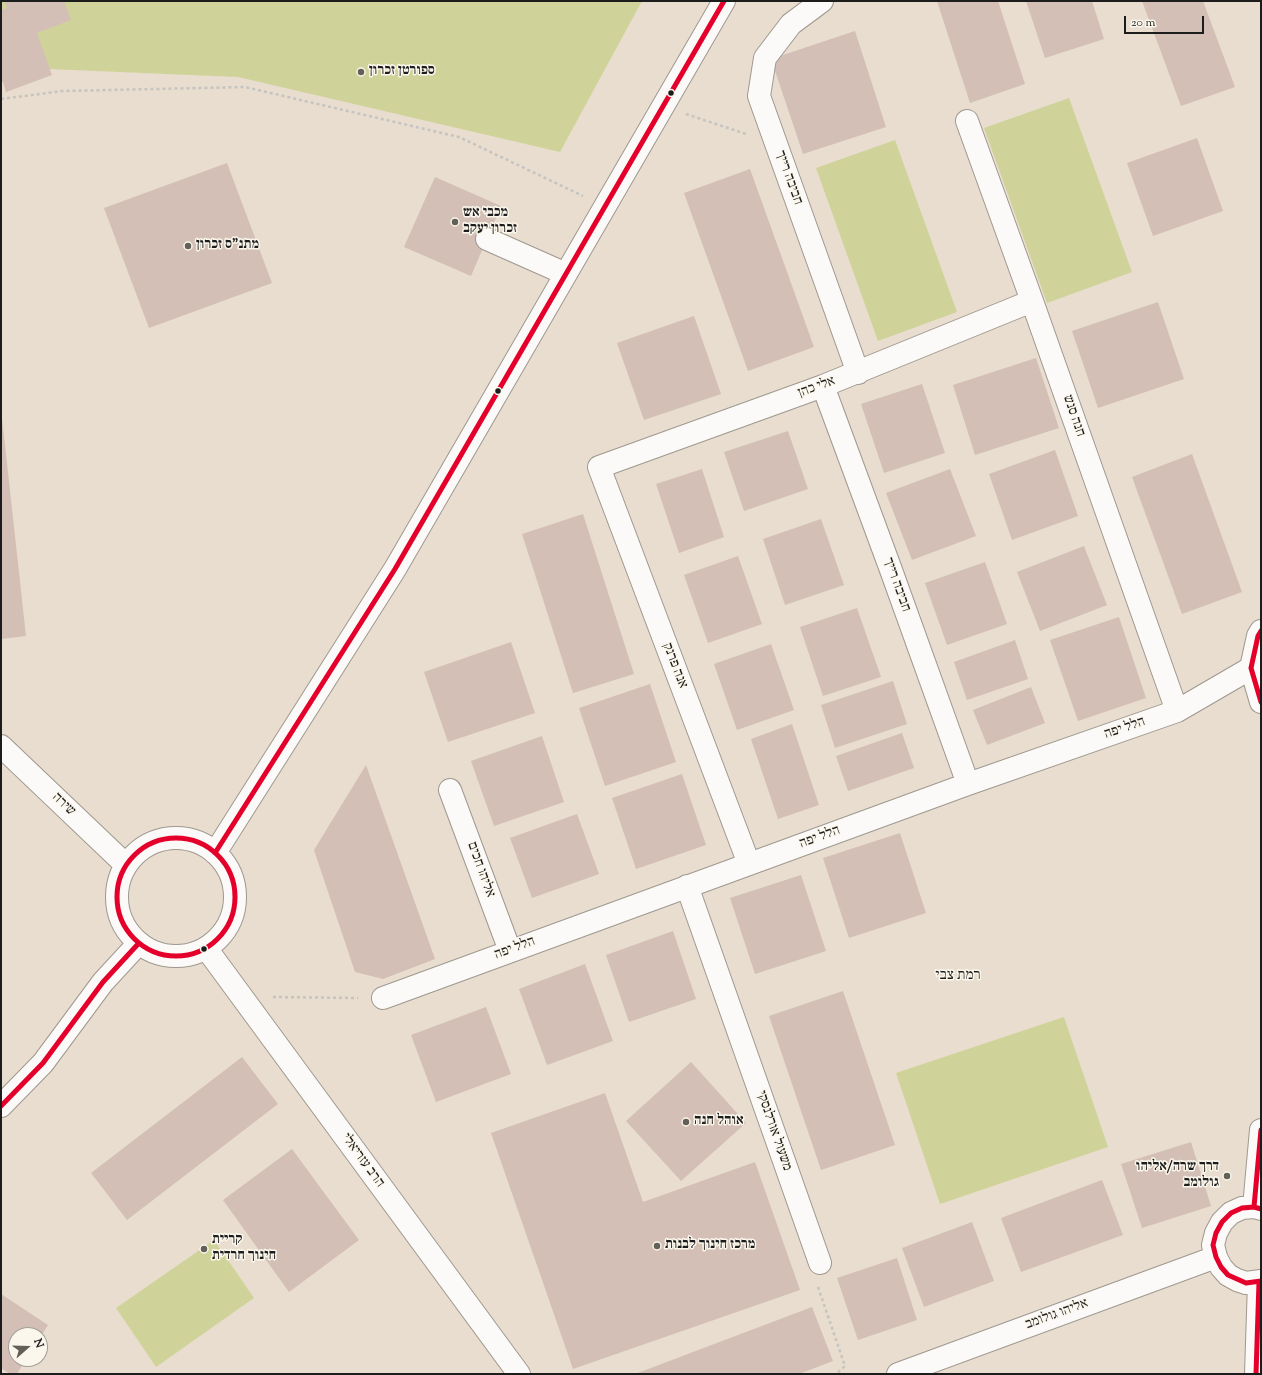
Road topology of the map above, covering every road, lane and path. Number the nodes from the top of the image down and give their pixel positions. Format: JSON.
{"nodes":[{"id":1,"x":724,"y":1,"type":"edge"},
{"id":2,"x":822,"y":1,"type":"edge"},
{"id":3,"x":1,"y":99,"type":"edge"},
{"id":4,"x":663,"y":106,"type":"junction"},
{"id":5,"x":967,"y":120,"type":"dead end"},
{"id":6,"x":775,"y":144,"type":"junction"},
{"id":7,"x":605,"y":207,"type":"junction"},
{"id":8,"x":487,"y":239,"type":"dead end"},
{"id":9,"x":566,"y":274,"type":"junction"},
{"id":10,"x":1032,"y":301,"type":"junction"},
{"id":11,"x":858,"y":373,"type":"junction"},
{"id":12,"x":823,"y":386,"type":"junction"},
{"id":13,"x":599,"y":467,"type":"joint"},
{"id":14,"x":1261,"y":631,"type":"edge"},
{"id":15,"x":1251,"y":668,"type":"junction"},
{"id":16,"x":1261,"y":702,"type":"edge"},
{"id":17,"x":1177,"y":711,"type":"junction"},
{"id":18,"x":1,"y":746,"type":"edge"},
{"id":19,"x":968,"y":784,"type":"junction"},
{"id":20,"x":450,"y":790,"type":"dead end"},
{"id":21,"x":215,"y":853,"type":"junction"},
{"id":22,"x":749,"y":864,"type":"junction"},
{"id":23,"x":126,"y":865,"type":"junction"},
{"id":24,"x":687,"y":886,"type":"junction"},
{"id":25,"x":139,"y":943,"type":"junction"},
{"id":26,"x":206,"y":948,"type":"junction"},
{"id":27,"x":510,"y":951,"type":"junction"},
{"id":28,"x":242,"y":997,"type":"junction"},
{"id":29,"x":383,"y":998,"type":"joint"},
{"id":30,"x":1,"y":1106,"type":"edge"},
{"id":31,"x":1261,"y":1130,"type":"edge"},
{"id":32,"x":1258,"y":1208,"type":"edge"},
{"id":33,"x":1216,"y":1257,"type":"junction"},
{"id":34,"x":820,"y":1263,"type":"joint"},
{"id":35,"x":1260,"y":1282,"type":"edge"},
{"id":36,"x":519,"y":1374,"type":"edge"},
{"id":37,"x":836,"y":1374,"type":"edge"},
{"id":38,"x":898,"y":1374,"type":"edge"},
{"id":39,"x":1256,"y":1374,"type":"edge"}],
"edges":[{"from":1,"to":4,"type":"street"},
{"from":2,"to":6,"type":"street","name":"חביבה רייך"},
{"from":3,"to":7,"type":"path"},
{"from":4,"to":6,"type":"path"},
{"from":4,"to":7,"type":"street"},
{"from":5,"to":10,"type":"street","name":"חנה סנש"},
{"from":6,"to":11,"type":"street","name":"חביבה רייך"},
{"from":7,"to":9,"type":"street"},
{"from":8,"to":9,"type":"street"},
{"from":9,"to":21,"type":"street"},
{"from":10,"to":11,"type":"street","name":"אלי כהן"},
{"from":10,"to":17,"type":"street","name":"חנה סנש"},
{"from":11,"to":12,"type":"street","name":"אלי כהן"},
{"from":12,"to":13,"type":"street","name":"אלי כהן"},
{"from":12,"to":19,"type":"street","name":"חביבה רייך"},
{"from":13,"to":22,"type":"street","name":"אנה פרנק"},
{"from":14,"to":15,"type":"street"},
{"from":15,"to":16,"type":"street"},
{"from":15,"to":17,"type":"street","name":"הלל יפה"},
{"from":17,"to":19,"type":"street","name":"הלל יפה"},
{"from":18,"to":23,"type":"street","name":"שירה"},
{"from":19,"to":22,"type":"street","name":"הלל יפה"},
{"from":20,"to":27,"type":"street","name":"אליהו חכים"},
{"from":21,"to":23,"type":"street"},
{"from":21,"to":26,"type":"street"},
{"from":22,"to":24,"type":"street","name":"הלל יפה"},
{"from":23,"to":25,"type":"street"},
{"from":24,"to":27,"type":"street","name":"הלל יפה"},
{"from":24,"to":34,"type":"street","name":"משעול אורלנסקי"},
{"from":25,"to":26,"type":"street"},
{"from":25,"to":30,"type":"street"},
{"from":26,"to":28,"type":"street","name":"הרב עזריאלי"},
{"from":27,"to":29,"type":"street","name":"הלל יפה"},
{"from":28,"to":29,"type":"path"},
{"from":28,"to":36,"type":"street","name":"הרב עזריאלי"},
{"from":31,"to":32,"type":"street"},
{"from":32,"to":33,"type":"street"},
{"from":33,"to":35,"type":"street"},
{"from":33,"to":38,"type":"street","name":"אליהו גולומב"},
{"from":34,"to":37,"type":"path"},
{"from":35,"to":39,"type":"street"}]}
